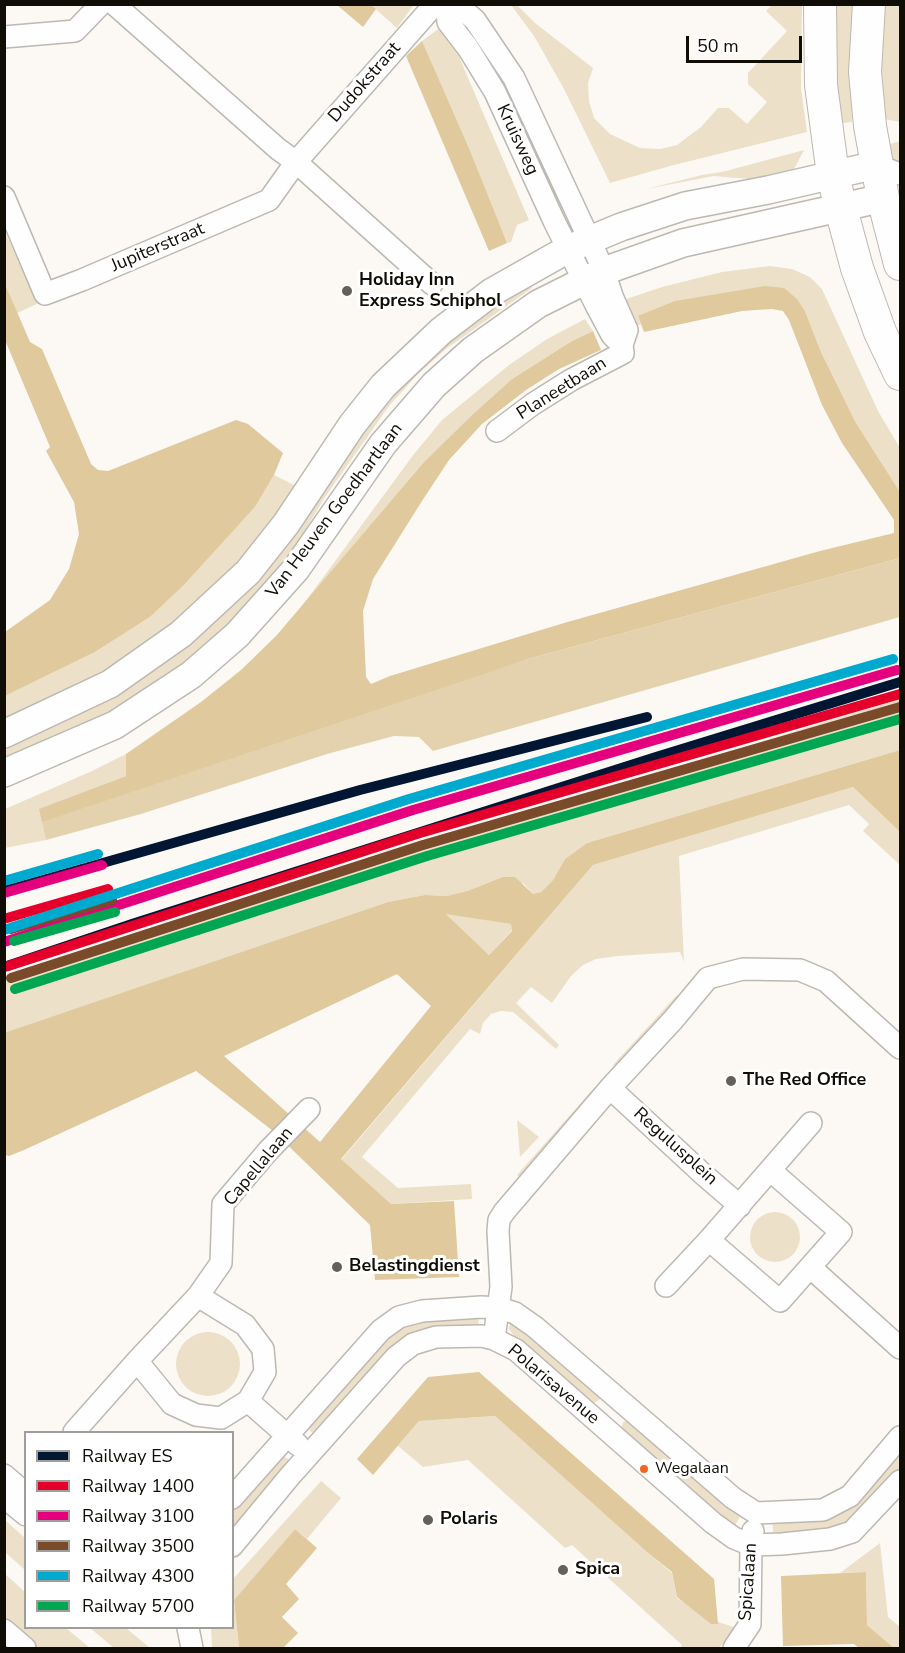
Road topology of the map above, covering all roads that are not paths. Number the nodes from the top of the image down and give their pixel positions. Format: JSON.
{"nodes":[{"id":1,"x":101,"y":4,"type":"edge"},
{"id":2,"x":114,"y":4,"type":"edge"},
{"id":3,"x":435,"y":4,"type":"edge"},
{"id":4,"x":446,"y":4,"type":"edge"},
{"id":5,"x":456,"y":4,"type":"edge"},
{"id":6,"x":820,"y":4,"type":"edge"},
{"id":7,"x":869,"y":4,"type":"edge"},
{"id":8,"x":4,"y":37,"type":"edge"},
{"id":9,"x":296,"y":162,"type":"junction"},
{"id":10,"x":833,"y":175,"type":"junction"},
{"id":11,"x":890,"y":183,"type":"edge"},
{"id":12,"x":4,"y":197,"type":"edge"},
{"id":13,"x":269,"y":200,"type":"joint"},
{"id":14,"x":841,"y":209,"type":"junction"},
{"id":15,"x":578,"y":244,"type":"junction"},
{"id":16,"x":900,"y":264,"type":"edge"},
{"id":17,"x":594,"y":275,"type":"junction"},
{"id":18,"x":432,"y":284,"type":"dead end"},
{"id":19,"x":900,"y":374,"type":"edge"},
{"id":20,"x":496,"y":431,"type":"dead end"},
{"id":21,"x":4,"y":734,"type":"edge"},
{"id":22,"x":4,"y":773,"type":"edge"},
{"id":23,"x":900,"y":1048,"type":"edge"},
{"id":24,"x":610,"y":1088,"type":"junction"},
{"id":25,"x":309,"y":1109,"type":"dead end"},
{"id":26,"x":812,"y":1123,"type":"dead end"},
{"id":27,"x":770,"y":1170,"type":"junction"},
{"id":28,"x":740,"y":1206,"type":"junction"},
{"id":29,"x":710,"y":1240,"type":"junction"},
{"id":30,"x":810,"y":1267,"type":"junction"},
{"id":31,"x":666,"y":1286,"type":"dead end"},
{"id":32,"x":198,"y":1296,"type":"junction"},
{"id":33,"x":499,"y":1308,"type":"junction"},
{"id":34,"x":494,"y":1338,"type":"junction"},
{"id":35,"x":900,"y":1348,"type":"edge"},
{"id":36,"x":137,"y":1361,"type":"junction"},
{"id":37,"x":248,"y":1401,"type":"junction"},
{"id":38,"x":623,"y":1403,"type":"junction"},
{"id":39,"x":602,"y":1425,"type":"junction"},
{"id":40,"x":75,"y":1431,"type":"edge"},
{"id":41,"x":288,"y":1436,"type":"junction"},
{"id":42,"x":900,"y":1437,"type":"edge"},
{"id":43,"x":309,"y":1455,"type":"junction"},
{"id":44,"x":4,"y":1475,"type":"edge"},
{"id":45,"x":900,"y":1481,"type":"edge"},
{"id":46,"x":234,"y":1496,"type":"edge"},
{"id":47,"x":20,"y":1499,"type":"edge"},
{"id":48,"x":756,"y":1513,"type":"junction"},
{"id":49,"x":234,"y":1544,"type":"edge"},
{"id":50,"x":751,"y":1545,"type":"junction"},
{"id":51,"x":188,"y":1629,"type":"edge"},
{"id":52,"x":4,"y":1630,"type":"edge"},
{"id":53,"x":26,"y":1648,"type":"edge"},
{"id":54,"x":192,"y":1648,"type":"edge"},
{"id":55,"x":734,"y":1648,"type":"edge"}],
"edges":[{"from":1,"to":8,"type":"street"},
{"from":2,"to":9,"type":"street"},
{"from":3,"to":9,"type":"street","name":"Dudokstraat"},
{"from":4,"to":15,"type":"street","name":"Kruisweg"},
{"from":5,"to":15,"type":"street","name":"Kruisweg"},
{"from":6,"to":10,"type":"highway"},
{"from":7,"to":11,"type":"highway"},
{"from":9,"to":13,"type":"street","name":"Dudokstraat"},
{"from":9,"to":18,"type":"street"},
{"from":10,"to":11,"type":"main road","name":"Van Heuven Goedhartlaan"},
{"from":10,"to":14,"type":"highway"},
{"from":10,"to":15,"type":"main road","name":"Van Heuven Goedhartlaan"},
{"from":11,"to":14,"type":"main road","name":"Van Heuven Goedhartlaan"},
{"from":11,"to":16,"type":"highway"},
{"from":12,"to":13,"type":"street","name":"Jupiterstraat"},
{"from":14,"to":17,"type":"main road","name":"Van Heuven Goedhartlaan"},
{"from":14,"to":19,"type":"highway"},
{"from":15,"to":17,"type":"street","name":"Kruisweg"},
{"from":15,"to":21,"type":"main road","name":"Van Heuven Goedhartlaan"},
{"from":17,"to":20,"type":"street","name":"Planeetbaan"},
{"from":17,"to":22,"type":"main road","name":"Van Heuven Goedhartlaan"},
{"from":23,"to":24,"type":"street"},
{"from":24,"to":28,"type":"street","name":"Regulusplein"},
{"from":24,"to":33,"type":"street"},
{"from":25,"to":32,"type":"street","name":"Capellalaan"},
{"from":26,"to":27,"type":"street"},
{"from":27,"to":28,"type":"street"},
{"from":27,"to":30,"type":"street"},
{"from":28,"to":29,"type":"street"},
{"from":29,"to":30,"type":"street"},
{"from":29,"to":31,"type":"street"},
{"from":30,"to":35,"type":"street"},
{"from":32,"to":36,"type":"street","name":"Capellalaan"},
{"from":32,"to":37,"type":"street"},
{"from":33,"to":34,"type":"street"},
{"from":33,"to":38,"type":"street","name":"Polarisavenue"},
{"from":33,"to":41,"type":"street","name":"Polarisavenue"},
{"from":34,"to":39,"type":"street","name":"Polarisavenue"},
{"from":34,"to":43,"type":"street","name":"Polarisavenue"},
{"from":36,"to":37,"type":"street"},
{"from":36,"to":40,"type":"street","name":"Capellalaan"},
{"from":37,"to":41,"type":"street"},
{"from":38,"to":39,"type":"street"},
{"from":38,"to":48,"type":"street","name":"Polarisavenue"},
{"from":39,"to":50,"type":"street","name":"Polarisavenue"},
{"from":41,"to":43,"type":"street"},
{"from":41,"to":46,"type":"street","name":"Polarisavenue"},
{"from":42,"to":48,"type":"street"},
{"from":43,"to":49,"type":"street","name":"Polarisavenue"},
{"from":44,"to":47,"type":"street"},
{"from":45,"to":50,"type":"street"},
{"from":48,"to":50,"type":"street","name":"Spicalaan"},
{"from":50,"to":55,"type":"street","name":"Spicalaan"},
{"from":51,"to":54,"type":"street"},
{"from":52,"to":53,"type":"street"}]}
